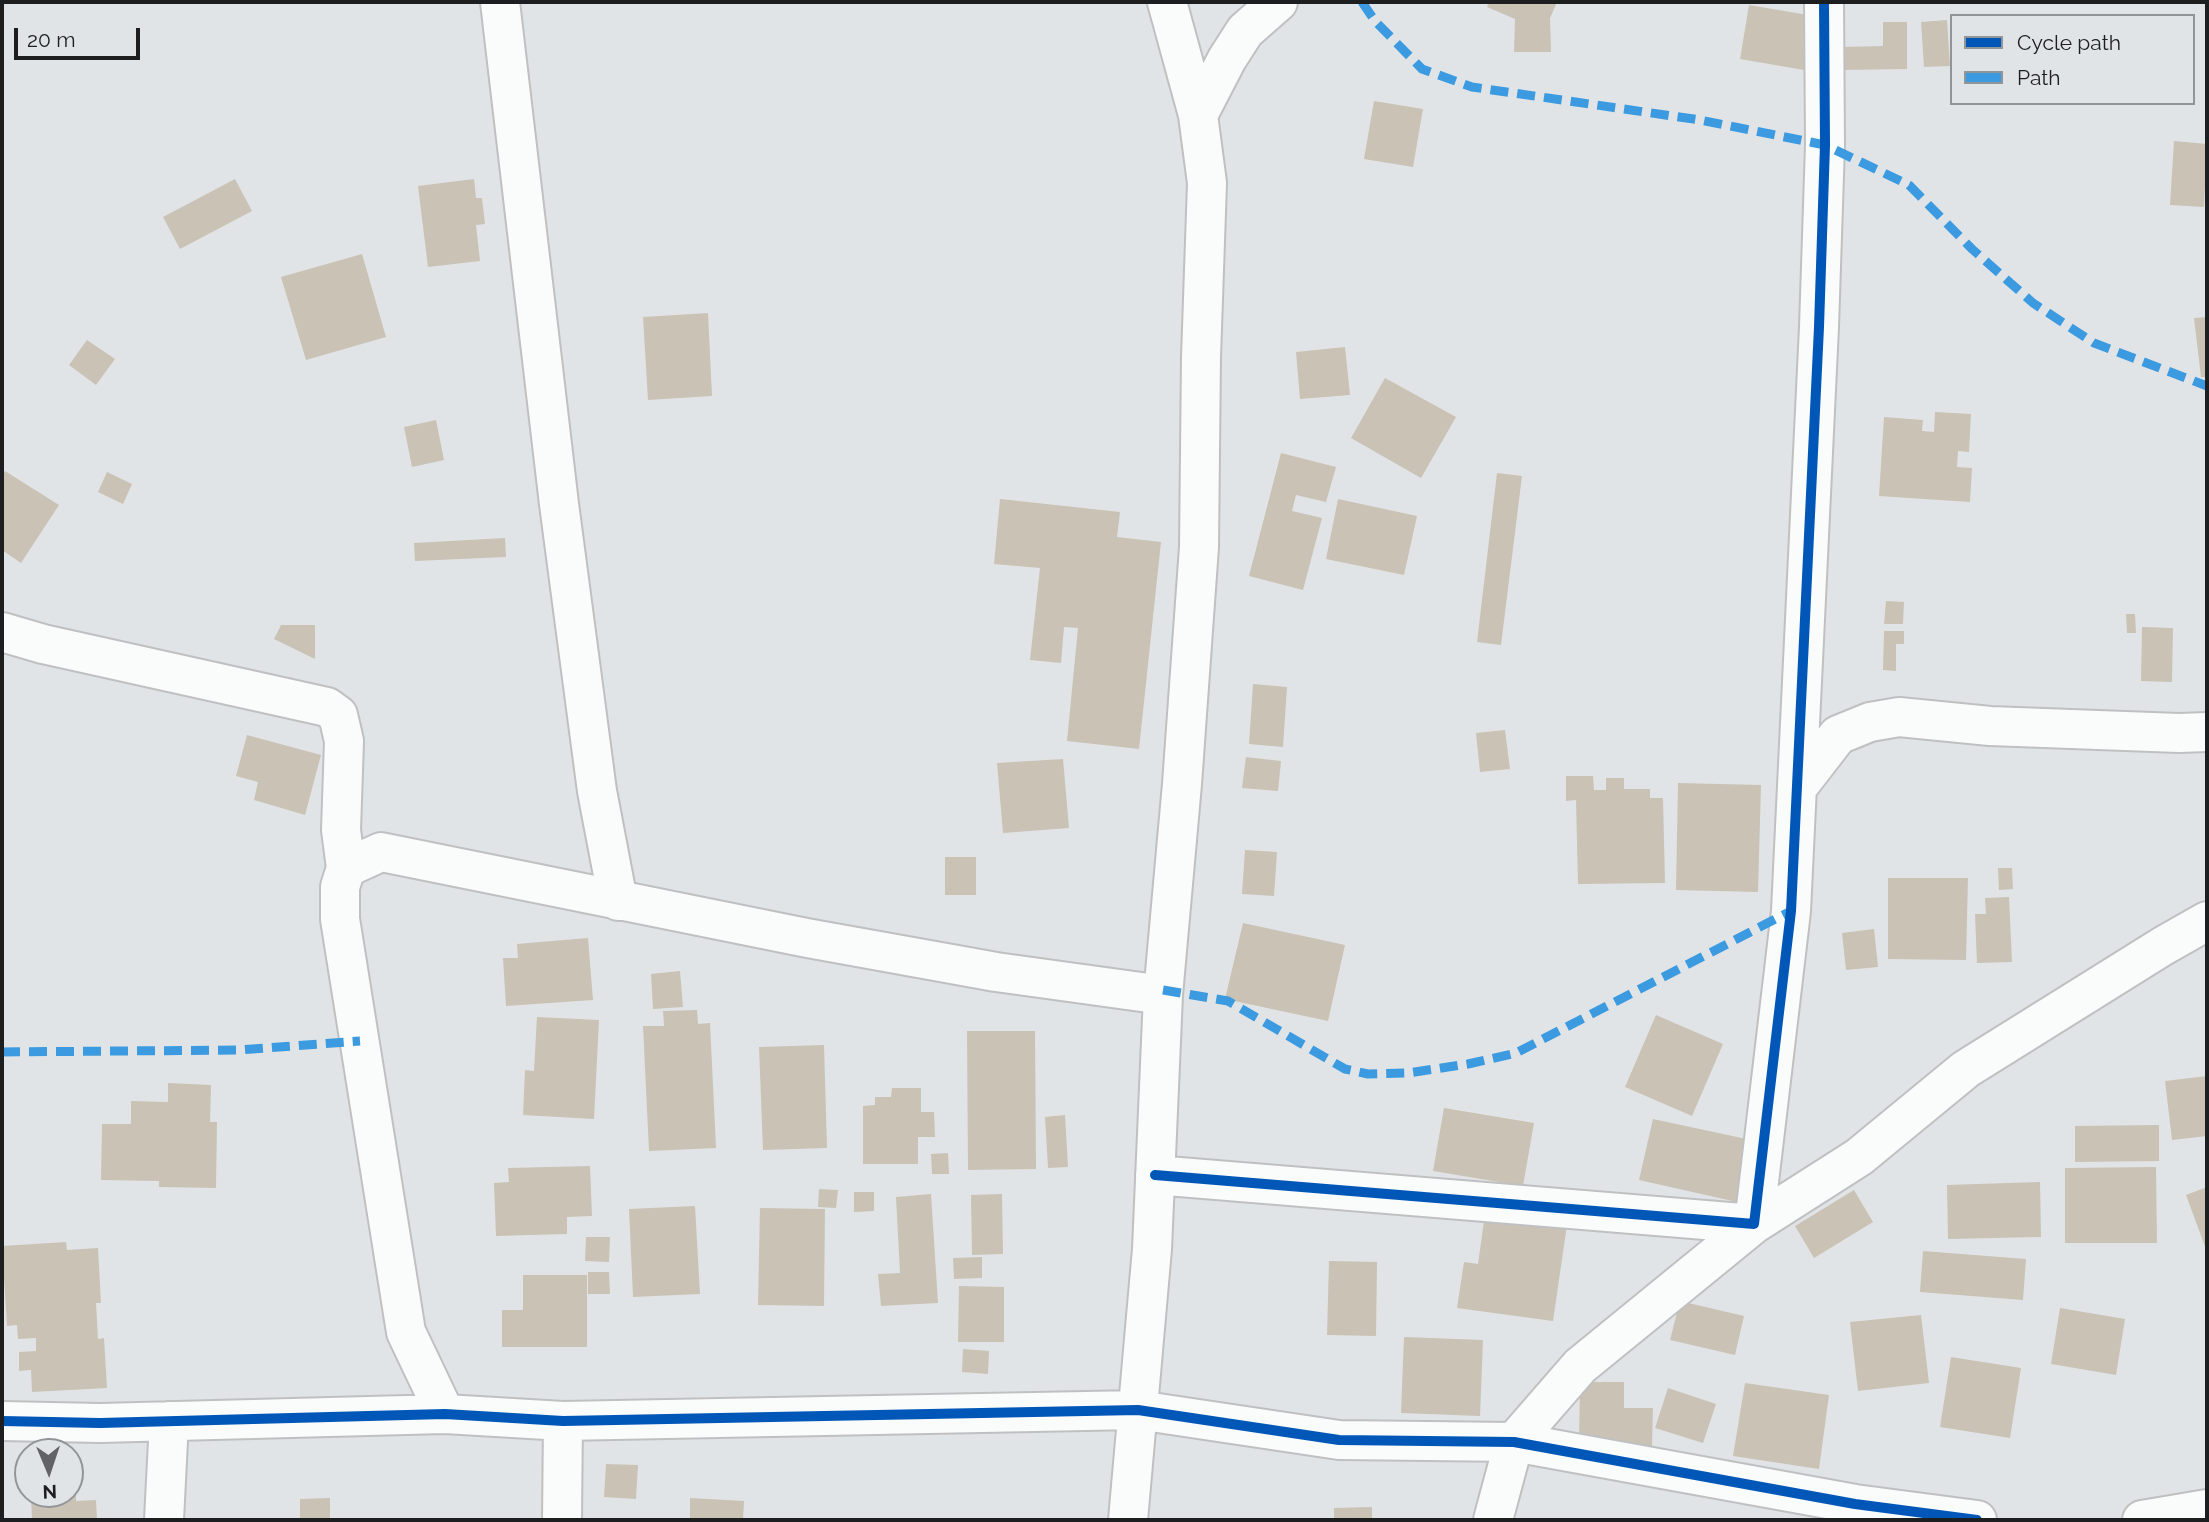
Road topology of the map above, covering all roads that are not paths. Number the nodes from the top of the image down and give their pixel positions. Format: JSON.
{"nodes":[{"id":1,"x":500,"y":2,"type":"edge"},
{"id":2,"x":1167,"y":2,"type":"edge"},
{"id":3,"x":1278,"y":2,"type":"edge"},
{"id":4,"x":1824,"y":2,"type":"edge"},
{"id":5,"x":1198,"y":115,"type":"junction"},
{"id":6,"x":2,"y":632,"type":"edge"},
{"id":7,"x":2207,"y":732,"type":"edge"},
{"id":8,"x":1797,"y":788,"type":"junction"},
{"id":9,"x":346,"y":868,"type":"junction"},
{"id":10,"x":618,"y":901,"type":"junction"},
{"id":11,"x":2207,"y":921,"type":"edge"},
{"id":12,"x":1163,"y":995,"type":"junction"},
{"id":13,"x":1155,"y":1175,"type":"junction"},
{"id":14,"x":1754,"y":1224,"type":"junction"},
{"id":15,"x":1138,"y":1410,"type":"junction"},
{"id":16,"x":445,"y":1413,"type":"junction"},
{"id":17,"x":562,"y":1420,"type":"junction"},
{"id":18,"x":2,"y":1421,"type":"edge"},
{"id":19,"x":169,"y":1421,"type":"junction"},
{"id":20,"x":1514,"y":1442,"type":"junction"},
{"id":21,"x":2207,"y":1509,"type":"edge"},
{"id":22,"x":164,"y":1520,"type":"edge"},
{"id":23,"x":562,"y":1520,"type":"edge"},
{"id":24,"x":1128,"y":1520,"type":"edge"},
{"id":25,"x":1493,"y":1520,"type":"edge"},
{"id":26,"x":1977,"y":1520,"type":"edge"},
{"id":27,"x":2142,"y":1520,"type":"edge"}],
"edges":[{"from":1,"to":10,"type":"street"},
{"from":2,"to":5,"type":"street"},
{"from":3,"to":5,"type":"street"},
{"from":4,"to":8,"type":"street"},
{"from":5,"to":12,"type":"street"},
{"from":6,"to":9,"type":"street"},
{"from":7,"to":8,"type":"street"},
{"from":8,"to":14,"type":"street"},
{"from":9,"to":10,"type":"street"},
{"from":9,"to":16,"type":"street"},
{"from":10,"to":12,"type":"street"},
{"from":11,"to":14,"type":"street"},
{"from":12,"to":13,"type":"street"},
{"from":13,"to":14,"type":"street"},
{"from":13,"to":15,"type":"street"},
{"from":14,"to":20,"type":"street"},
{"from":15,"to":17,"type":"street"},
{"from":15,"to":20,"type":"street"},
{"from":15,"to":24,"type":"street"},
{"from":16,"to":17,"type":"street"},
{"from":16,"to":19,"type":"street"},
{"from":17,"to":23,"type":"street"},
{"from":18,"to":19,"type":"street"},
{"from":19,"to":22,"type":"street"},
{"from":20,"to":25,"type":"street"},
{"from":20,"to":26,"type":"street"},
{"from":21,"to":27,"type":"street"}]}
